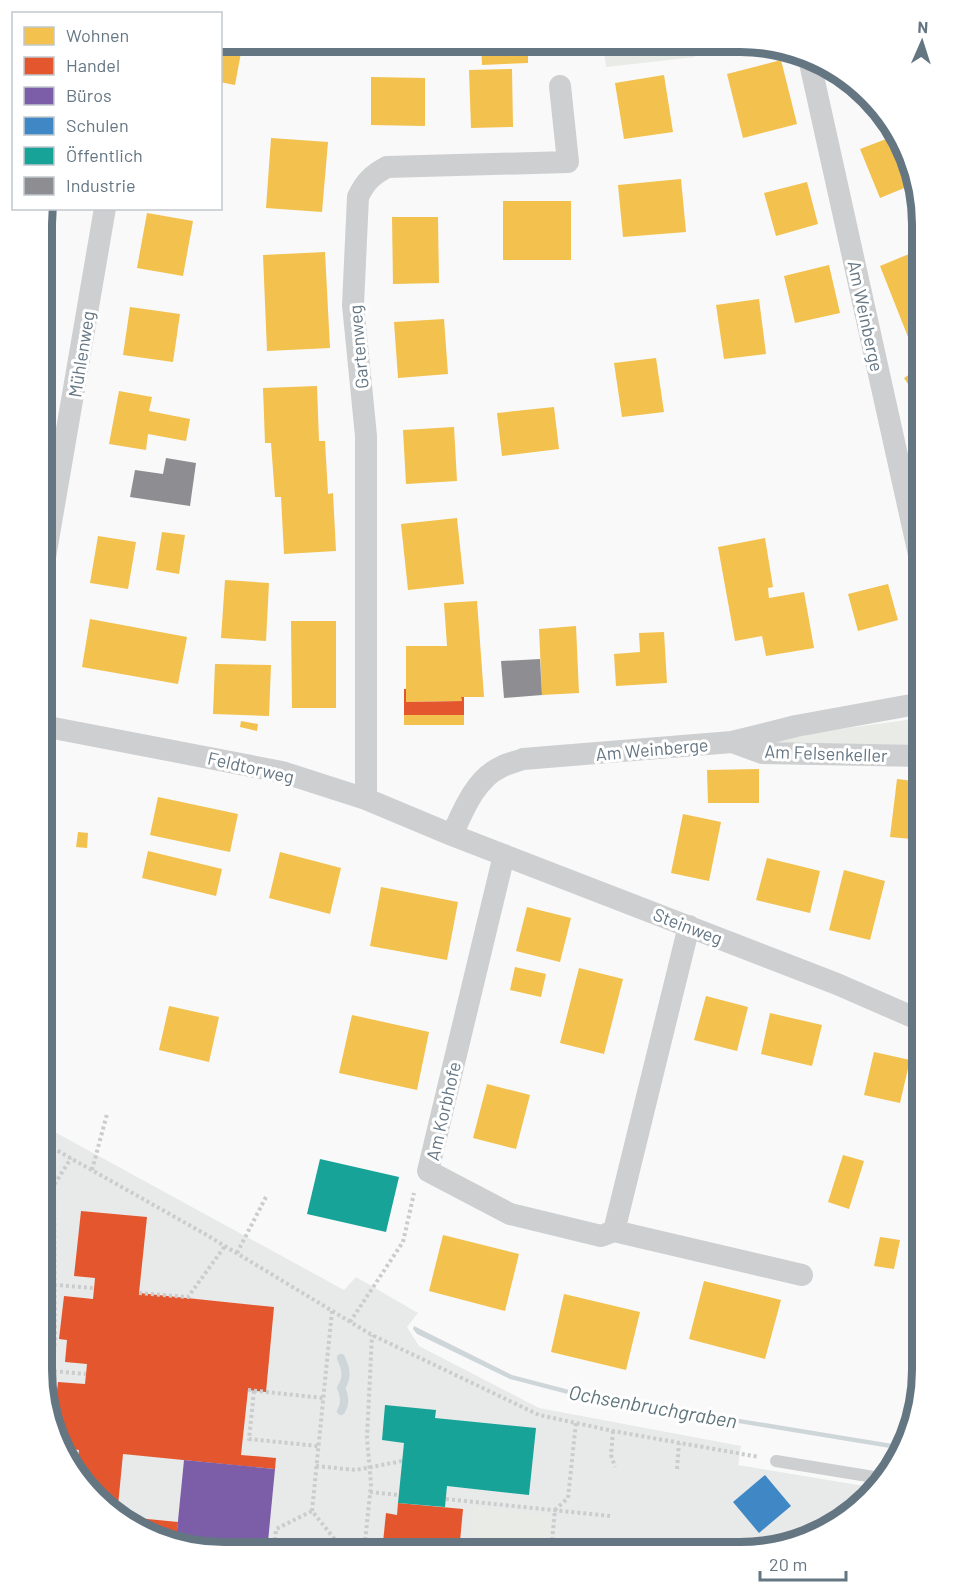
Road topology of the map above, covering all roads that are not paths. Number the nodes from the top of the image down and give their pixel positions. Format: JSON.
{"nodes":[{"id":1,"x":811,"y":69,"type":"edge"},
{"id":2,"x":560,"y":86,"type":"dead end"},
{"id":3,"x":105,"y":210,"type":"edge"},
{"id":4,"x":52,"y":517,"type":"edge"},
{"id":5,"x":912,"y":522,"type":"edge"},
{"id":6,"x":912,"y":705,"type":"edge"},
{"id":7,"x":52,"y":728,"type":"edge"},
{"id":8,"x":732,"y":742,"type":"junction"},
{"id":9,"x":912,"y":756,"type":"edge"},
{"id":10,"x":366,"y":799,"type":"junction"},
{"id":11,"x":452,"y":836,"type":"junction"},
{"id":12,"x":504,"y":855,"type":"junction"},
{"id":13,"x":689,"y":926,"type":"junction"},
{"id":14,"x":911,"y":1016,"type":"edge"},
{"id":15,"x":614,"y":1231,"type":"junction"},
{"id":16,"x":802,"y":1275,"type":"dead end"},
{"id":17,"x":776,"y":1461,"type":"road end"},
{"id":18,"x":874,"y":1477,"type":"edge"}],
"edges":[{"from":1,"to":5,"type":"street","name":"Am Weinberge"},
{"from":2,"to":10,"type":"street","name":"Gartenweg"},
{"from":3,"to":4,"type":"street","name":"Mühlenweg"},
{"from":6,"to":8,"type":"street","name":"Am Weinberge"},
{"from":7,"to":10,"type":"street","name":"Feldtorweg"},
{"from":8,"to":9,"type":"street","name":"Am Felsenkeller"},
{"from":8,"to":11,"type":"street","name":"Am Weinberge"},
{"from":10,"to":11,"type":"street","name":"Feldtorweg"},
{"from":11,"to":12,"type":"street","name":"Steinweg"},
{"from":12,"to":13,"type":"street","name":"Steinweg"},
{"from":12,"to":15,"type":"street","name":"Am Korbhofe"},
{"from":13,"to":14,"type":"street","name":"Steinweg"},
{"from":13,"to":15,"type":"street"},
{"from":15,"to":16,"type":"street","name":"Am Korbhofe"},
{"from":17,"to":18,"type":"lane"}]}
